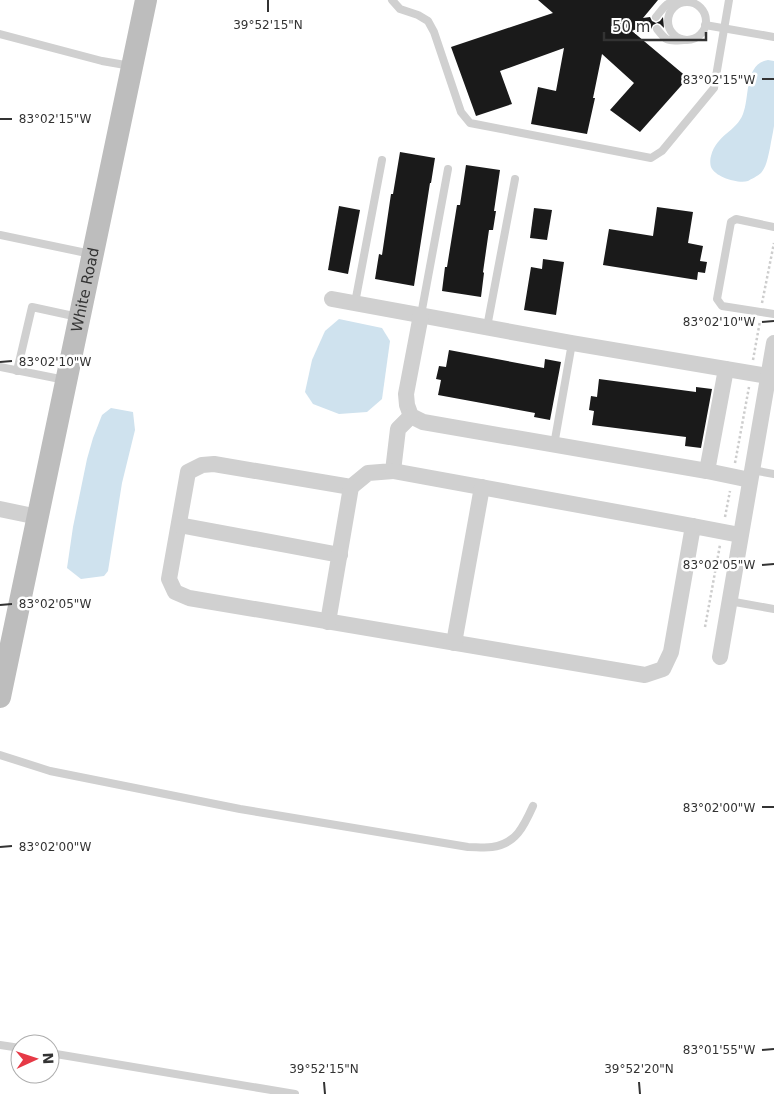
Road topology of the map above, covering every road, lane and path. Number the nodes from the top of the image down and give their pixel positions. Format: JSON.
{"nodes":[{"id":1,"x":146,"y":0,"type":"edge"},
{"id":2,"x":392,"y":0,"type":"edge"},
{"id":3,"x":729,"y":0,"type":"edge"},
{"id":4,"x":685,"y":2,"type":"junction"},
{"id":5,"x":656,"y":17,"type":"dead end"},
{"id":6,"x":705,"y":25,"type":"junction"},
{"id":7,"x":724,"y":28,"type":"junction"},
{"id":8,"x":657,"y":29,"type":"dead end"},
{"id":9,"x":0,"y":34,"type":"edge"},
{"id":10,"x":774,"y":37,"type":"edge"},
{"id":11,"x":686,"y":39,"type":"junction"},
{"id":12,"x":132,"y":66,"type":"junction"},
{"id":13,"x":382,"y":160,"type":"dead end"},
{"id":14,"x":448,"y":169,"type":"dead end"},
{"id":15,"x":515,"y":179,"type":"dead end"},
{"id":16,"x":774,"y":227,"type":"edge"},
{"id":17,"x":0,"y":236,"type":"edge"},
{"id":18,"x":774,"y":243,"type":"edge"},
{"id":19,"x":93,"y":254,"type":"junction"},
{"id":20,"x":332,"y":299,"type":"dead end"},
{"id":21,"x":355,"y":303,"type":"junction"},
{"id":22,"x":761,"y":312,"type":"junction"},
{"id":23,"x":774,"y":314,"type":"edge"},
{"id":24,"x":421,"y":315,"type":"junction"},
{"id":25,"x":80,"y":318,"type":"junction"},
{"id":26,"x":486,"y":327,"type":"junction"},
{"id":27,"x":572,"y":343,"type":"junction"},
{"id":28,"x":774,"y":343,"type":"edge"},
{"id":29,"x":0,"y":367,"type":"edge"},
{"id":30,"x":726,"y":370,"type":"junction"},
{"id":31,"x":17,"y":371,"type":"junction"},
{"id":32,"x":751,"y":373,"type":"junction"},
{"id":33,"x":771,"y":377,"type":"edge"},
{"id":34,"x":66,"y":381,"type":"junction"},
{"id":35,"x":411,"y":416,"type":"junction"},
{"id":36,"x":554,"y":445,"type":"junction"},
{"id":37,"x":393,"y":471,"type":"junction"},
{"id":38,"x":706,"y":471,"type":"junction"},
{"id":39,"x":774,"y":474,"type":"edge"},
{"id":40,"x":751,"y":475,"type":"junction"},
{"id":41,"x":732,"y":477,"type":"junction"},
{"id":42,"x":482,"y":487,"type":"junction"},
{"id":43,"x":351,"y":488,"type":"junction"},
{"id":44,"x":0,"y":509,"type":"edge"},
{"id":45,"x":38,"y":517,"type":"junction"},
{"id":46,"x":179,"y":526,"type":"junction"},
{"id":47,"x":693,"y":526,"type":"junction"},
{"id":48,"x":723,"y":532,"type":"junction"},
{"id":49,"x":740,"y":535,"type":"junction"},
{"id":50,"x":340,"y":556,"type":"junction"},
{"id":51,"x":729,"y":601,"type":"junction"},
{"id":52,"x":774,"y":608,"type":"edge"},
{"id":53,"x":328,"y":622,"type":"junction"},
{"id":54,"x":705,"y":627,"type":"dead end"},
{"id":55,"x":454,"y":643,"type":"junction"},
{"id":56,"x":720,"y":657,"type":"dead end"},
{"id":57,"x":0,"y":697,"type":"edge"},
{"id":58,"x":0,"y":755,"type":"edge"},
{"id":59,"x":533,"y":806,"type":"dead end"},
{"id":60,"x":60,"y":1055,"type":"edge"},
{"id":61,"x":294,"y":1094,"type":"edge"}],
"edges":[{"from":1,"to":12,"type":"street","name":"White Road"},
{"from":2,"to":7,"type":"lane"},
{"from":3,"to":7,"type":"lane"},
{"from":4,"to":5,"type":"lane"},
{"from":4,"to":6,"type":"lane"},
{"from":4,"to":11,"type":"lane"},
{"from":6,"to":7,"type":"lane"},
{"from":6,"to":11,"type":"lane"},
{"from":7,"to":10,"type":"lane"},
{"from":8,"to":11,"type":"lane"},
{"from":9,"to":12,"type":"lane"},
{"from":12,"to":19,"type":"street","name":"White Road"},
{"from":13,"to":21,"type":"lane"},
{"from":14,"to":24,"type":"lane"},
{"from":15,"to":26,"type":"lane"},
{"from":16,"to":22,"type":"lane"},
{"from":17,"to":19,"type":"lane"},
{"from":18,"to":22,"type":"path"},
{"from":19,"to":25,"type":"street","name":"White Road"},
{"from":20,"to":21,"type":"street"},
{"from":21,"to":24,"type":"street"},
{"from":22,"to":23,"type":"lane"},
{"from":22,"to":32,"type":"path"},
{"from":24,"to":26,"type":"street"},
{"from":24,"to":35,"type":"street"},
{"from":25,"to":31,"type":"lane"},
{"from":25,"to":34,"type":"street","name":"White Road"},
{"from":26,"to":27,"type":"street"},
{"from":27,"to":30,"type":"street"},
{"from":27,"to":36,"type":"lane"},
{"from":28,"to":33,"type":"street"},
{"from":29,"to":31,"type":"lane"},
{"from":30,"to":32,"type":"street"},
{"from":30,"to":38,"type":"street"},
{"from":31,"to":34,"type":"lane"},
{"from":32,"to":33,"type":"street"},
{"from":32,"to":41,"type":"path"},
{"from":33,"to":40,"type":"street"},
{"from":34,"to":45,"type":"street","name":"White Road"},
{"from":35,"to":36,"type":"street"},
{"from":35,"to":37,"type":"street"},
{"from":36,"to":38,"type":"street"},
{"from":37,"to":42,"type":"street"},
{"from":37,"to":43,"type":"street"},
{"from":38,"to":41,"type":"street"},
{"from":39,"to":40,"type":"lane"},
{"from":40,"to":41,"type":"street"},
{"from":40,"to":49,"type":"street"},
{"from":41,"to":48,"type":"path"},
{"from":42,"to":47,"type":"street"},
{"from":42,"to":55,"type":"street"},
{"from":43,"to":46,"type":"street"},
{"from":43,"to":50,"type":"street"},
{"from":44,"to":45,"type":"street"},
{"from":45,"to":57,"type":"street","name":"White Road"},
{"from":46,"to":50,"type":"street"},
{"from":46,"to":53,"type":"street"},
{"from":47,"to":48,"type":"street"},
{"from":47,"to":55,"type":"street"},
{"from":48,"to":49,"type":"street"},
{"from":48,"to":54,"type":"path"},
{"from":49,"to":51,"type":"street"},
{"from":50,"to":53,"type":"street"},
{"from":51,"to":52,"type":"lane"},
{"from":51,"to":56,"type":"street"},
{"from":53,"to":55,"type":"street"},
{"from":58,"to":59,"type":"lane"},
{"from":60,"to":61,"type":"lane"}]}
